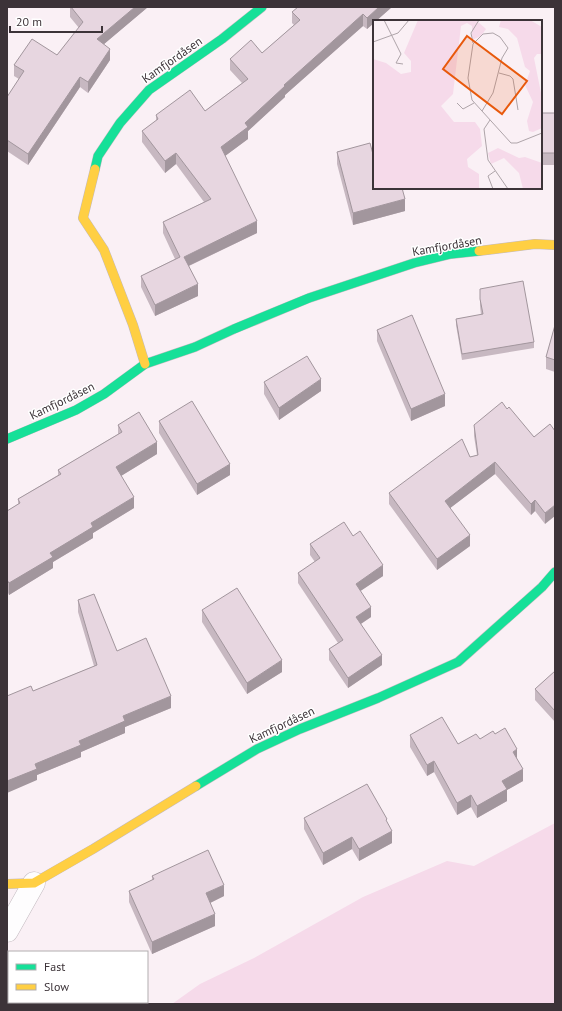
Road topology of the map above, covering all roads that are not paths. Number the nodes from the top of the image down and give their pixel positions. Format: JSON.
{"nodes":[{"id":1,"x":262,"y":7,"type":"edge"},
{"id":2,"x":555,"y":244,"type":"edge"},
{"id":3,"x":145,"y":364,"type":"junction"},
{"id":4,"x":7,"y":439,"type":"edge"},
{"id":5,"x":555,"y":572,"type":"edge"},
{"id":6,"x":34,"y":883,"type":"junction"},
{"id":7,"x":7,"y":884,"type":"edge"},
{"id":8,"x":7,"y":931,"type":"edge"}],
"edges":[{"from":1,"to":3,"type":"street","name":"Kamfjordåsen"},
{"from":2,"to":3,"type":"street","name":"Kamfjordåsen"},
{"from":3,"to":4,"type":"street","name":"Kamfjordåsen"},
{"from":5,"to":6,"type":"street","name":"Kamfjordåsen"},
{"from":6,"to":7,"type":"street","name":"Kamfjordåsen"},
{"from":6,"to":8,"type":"street"}]}
